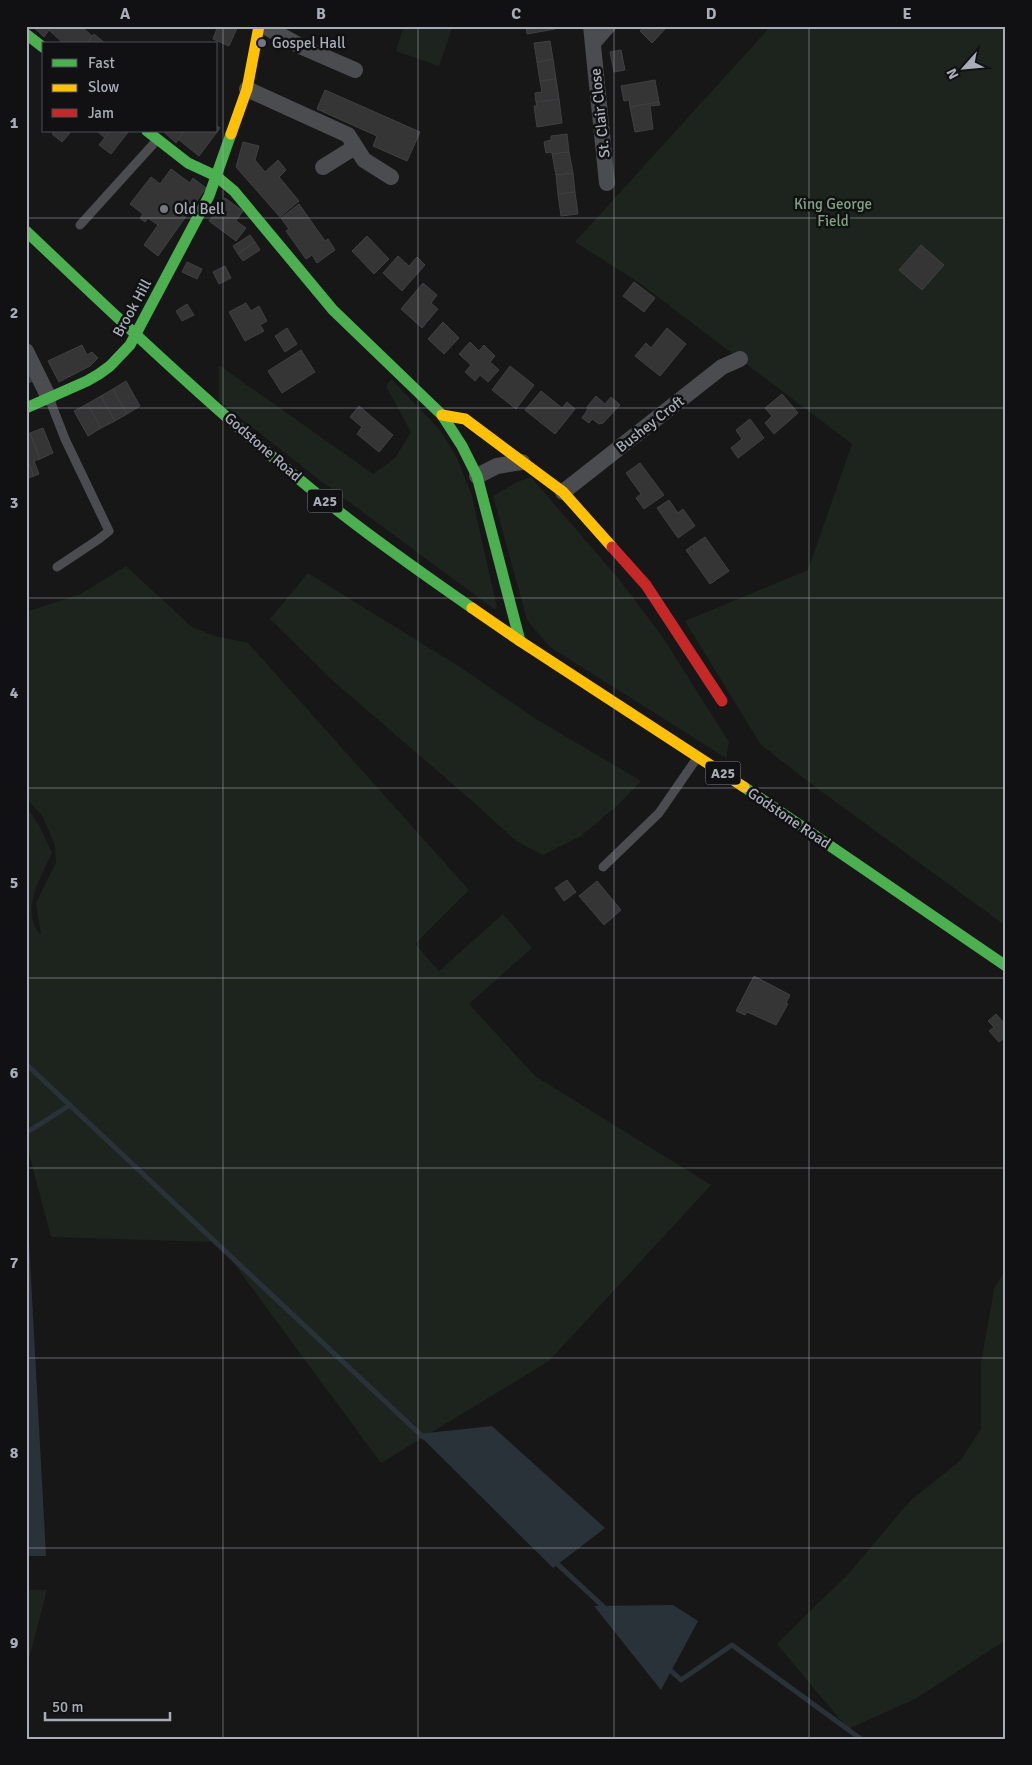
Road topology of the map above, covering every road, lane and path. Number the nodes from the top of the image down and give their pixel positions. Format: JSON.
{"nodes":[{"id":1,"x":259,"y":26,"type":"edge"},
{"id":2,"x":264,"y":26,"type":"edge"},
{"id":3,"x":591,"y":26,"type":"edge"},
{"id":4,"x":608,"y":26,"type":"edge"},
{"id":5,"x":26,"y":34,"type":"edge"},
{"id":6,"x":593,"y":43,"type":"junction"},
{"id":7,"x":42,"y":46,"type":"edge"},
{"id":8,"x":355,"y":70,"type":"dead end"},
{"id":9,"x":247,"y":89,"type":"junction"},
{"id":10,"x":148,"y":132,"type":"edge"},
{"id":11,"x":157,"y":140,"type":"junction"},
{"id":12,"x":355,"y":147,"type":"junction"},
{"id":13,"x":323,"y":167,"type":"dead end"},
{"id":14,"x":216,"y":176,"type":"junction"},
{"id":15,"x":391,"y":177,"type":"dead end"},
{"id":16,"x":607,"y":183,"type":"dead end"},
{"id":17,"x":80,"y":224,"type":"dead end"},
{"id":18,"x":26,"y":231,"type":"edge"},
{"id":19,"x":26,"y":351,"type":"edge"},
{"id":20,"x":740,"y":359,"type":"dead end"},
{"id":21,"x":49,"y":398,"type":"junction"},
{"id":22,"x":26,"y":408,"type":"edge"},
{"id":23,"x":442,"y":415,"type":"junction"},
{"id":24,"x":522,"y":462,"type":"junction"},
{"id":25,"x":477,"y":476,"type":"junction"},
{"id":26,"x":563,"y":492,"type":"junction"},
{"id":27,"x":57,"y":567,"type":"dead end"},
{"id":28,"x":520,"y":640,"type":"junction"},
{"id":29,"x":722,"y":701,"type":"dead end"},
{"id":30,"x":698,"y":756,"type":"junction"},
{"id":31,"x":603,"y":867,"type":"dead end"},
{"id":32,"x":1006,"y":966,"type":"edge"}],
"edges":[{"from":1,"to":9,"type":"street","name":"Brook Hill"},
{"from":2,"to":8,"type":"street"},
{"from":3,"to":6,"type":"street","name":"St. Clair Close"},
{"from":4,"to":6,"type":"street"},
{"from":5,"to":7,"type":"street"},
{"from":6,"to":16,"type":"street","name":"St. Clair Close"},
{"from":9,"to":12,"type":"street"},
{"from":9,"to":14,"type":"street","name":"Brook Hill"},
{"from":10,"to":11,"type":"street"},
{"from":11,"to":14,"type":"street"},
{"from":11,"to":17,"type":"lane"},
{"from":12,"to":13,"type":"street"},
{"from":12,"to":15,"type":"street"},
{"from":14,"to":21,"type":"street","name":"Brook Hill"},
{"from":14,"to":23,"type":"street"},
{"from":18,"to":28,"type":"street","name":"Godstone Road","number":"A25"},
{"from":19,"to":21,"type":"street"},
{"from":20,"to":26,"type":"street","name":"Bushey Croft"},
{"from":21,"to":22,"type":"street","name":"Brook Hill"},
{"from":21,"to":27,"type":"lane"},
{"from":23,"to":24,"type":"street"},
{"from":23,"to":25,"type":"street"},
{"from":24,"to":25,"type":"street"},
{"from":24,"to":26,"type":"street"},
{"from":25,"to":28,"type":"street"},
{"from":26,"to":29,"type":"street"},
{"from":28,"to":30,"type":"street","name":"Godstone Road","number":"A25"},
{"from":30,"to":31,"type":"lane"},
{"from":30,"to":32,"type":"street","name":"Godstone Road","number":"A25"}]}
